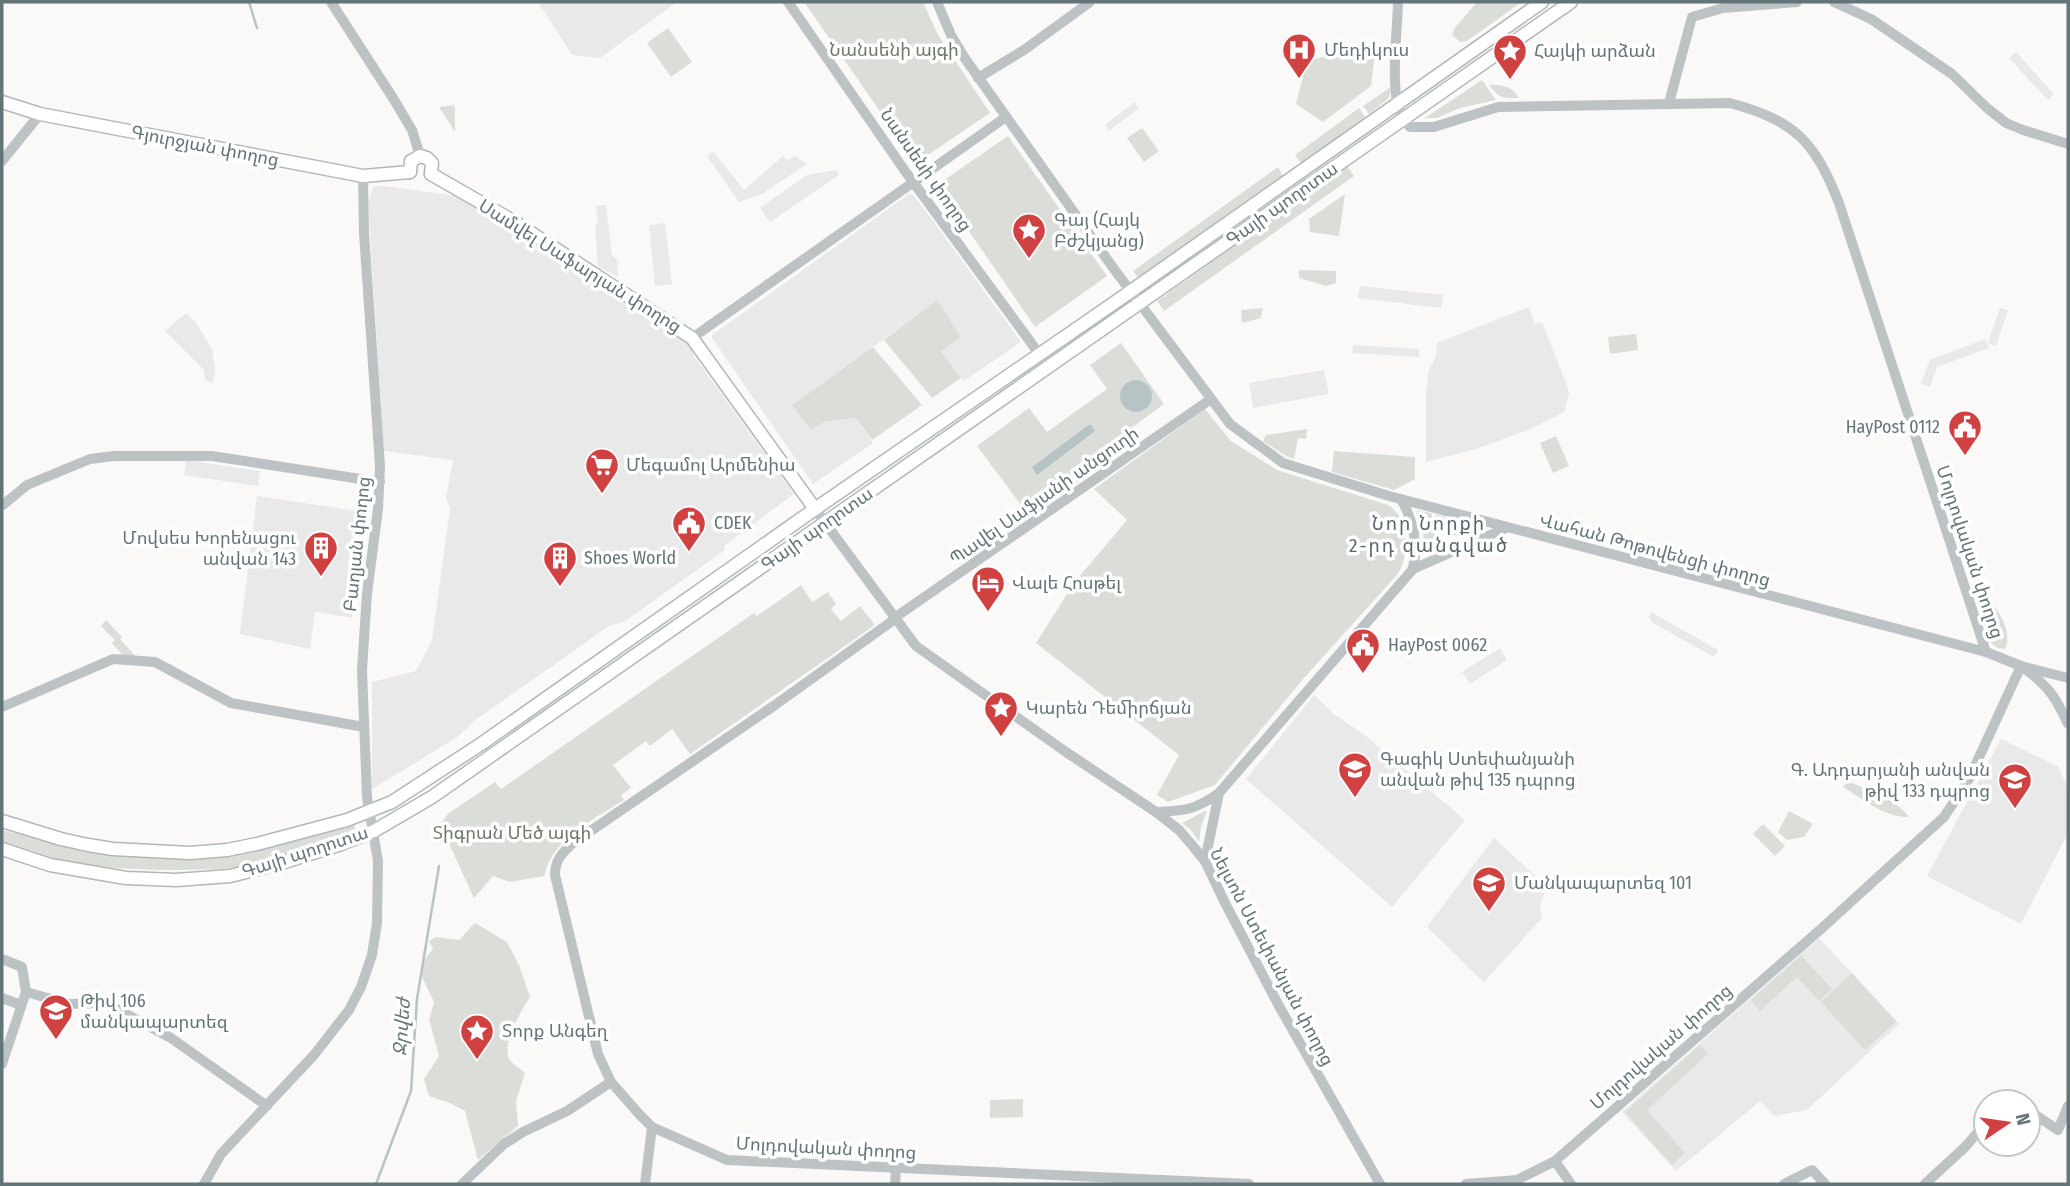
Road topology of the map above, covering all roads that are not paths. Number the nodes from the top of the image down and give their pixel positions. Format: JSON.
{"nodes":[{"id":1,"x":331,"y":2,"type":"edge"},
{"id":2,"x":788,"y":2,"type":"edge"},
{"id":3,"x":937,"y":2,"type":"edge"},
{"id":4,"x":1090,"y":2,"type":"edge"},
{"id":5,"x":1398,"y":2,"type":"edge"},
{"id":6,"x":1542,"y":2,"type":"edge"},
{"id":7,"x":1572,"y":2,"type":"edge"},
{"id":8,"x":1797,"y":2,"type":"edge"},
{"id":9,"x":1834,"y":2,"type":"edge"},
{"id":10,"x":978,"y":78,"type":"junction"},
{"id":11,"x":2,"y":102,"type":"edge"},
{"id":12,"x":1669,"y":103,"type":"junction"},
{"id":13,"x":1397,"y":104,"type":"junction"},
{"id":14,"x":40,"y":114,"type":"junction"},
{"id":15,"x":1006,"y":117,"type":"junction"},
{"id":16,"x":1403,"y":120,"type":"junction"},
{"id":17,"x":2068,"y":144,"type":"edge"},
{"id":18,"x":421,"y":156,"type":"junction"},
{"id":19,"x":2,"y":161,"type":"edge"},
{"id":20,"x":410,"y":172,"type":"junction"},
{"id":21,"x":431,"y":174,"type":"junction"},
{"id":22,"x":363,"y":176,"type":"junction"},
{"id":23,"x":914,"y":181,"type":"junction"},
{"id":24,"x":1130,"y":292,"type":"junction"},
{"id":25,"x":1139,"y":304,"type":"junction"},
{"id":26,"x":692,"y":338,"type":"junction"},
{"id":27,"x":1040,"y":355,"type":"junction"},
{"id":28,"x":1211,"y":399,"type":"junction"},
{"id":29,"x":380,"y":482,"type":"junction"},
{"id":30,"x":1401,"y":499,"type":"junction"},
{"id":31,"x":3,"y":505,"type":"edge"},
{"id":32,"x":815,"y":509,"type":"junction"},
{"id":33,"x":826,"y":523,"type":"junction"},
{"id":34,"x":1506,"y":528,"type":"junction"},
{"id":35,"x":1413,"y":569,"type":"junction"},
{"id":36,"x":895,"y":618,"type":"junction"},
{"id":37,"x":1986,"y":652,"type":"junction"},
{"id":38,"x":2021,"y":666,"type":"junction"},
{"id":39,"x":2068,"y":678,"type":"edge"},
{"id":40,"x":2,"y":707,"type":"edge"},
{"id":41,"x":2068,"y":724,"type":"edge"},
{"id":42,"x":364,"y":727,"type":"junction"},
{"id":43,"x":1219,"y":793,"type":"junction"},
{"id":44,"x":370,"y":811,"type":"junction"},
{"id":45,"x":1156,"y":812,"type":"junction"},
{"id":46,"x":2,"y":821,"type":"edge"},
{"id":47,"x":374,"y":831,"type":"junction"},
{"id":48,"x":2,"y":849,"type":"edge"},
{"id":49,"x":1205,"y":861,"type":"junction"},
{"id":50,"x":2,"y":959,"type":"edge"},
{"id":51,"x":26,"y":992,"type":"junction"},
{"id":52,"x":2,"y":998,"type":"edge"},
{"id":53,"x":21,"y":1005,"type":"junction"},
{"id":54,"x":2,"y":1064,"type":"edge"},
{"id":55,"x":611,"y":1082,"type":"junction"},
{"id":56,"x":267,"y":1106,"type":"junction"},
{"id":57,"x":2068,"y":1106,"type":"edge"},
{"id":58,"x":2042,"y":1119,"type":"edge"},
{"id":59,"x":652,"y":1126,"type":"junction"},
{"id":60,"x":1972,"y":1139,"type":"edge"},
{"id":61,"x":1555,"y":1161,"type":"junction"},
{"id":62,"x":896,"y":1168,"type":"junction"},
{"id":63,"x":204,"y":1184,"type":"edge"},
{"id":64,"x":462,"y":1184,"type":"edge"},
{"id":65,"x":645,"y":1184,"type":"edge"},
{"id":66,"x":895,"y":1184,"type":"edge"},
{"id":67,"x":1249,"y":1184,"type":"edge"},
{"id":68,"x":1380,"y":1184,"type":"edge"},
{"id":69,"x":1466,"y":1184,"type":"edge"},
{"id":70,"x":1571,"y":1184,"type":"edge"},
{"id":71,"x":1784,"y":1184,"type":"edge"},
{"id":72,"x":1825,"y":1184,"type":"edge"},
{"id":73,"x":1925,"y":1184,"type":"edge"}],
"edges":[{"from":1,"to":18,"type":"street"},
{"from":2,"to":23,"type":"street","name":"Նանսենի փողոց"},
{"from":3,"to":10,"type":"street"},
{"from":4,"to":10,"type":"street"},
{"from":5,"to":13,"type":"street"},
{"from":6,"to":13,"type":"main road","name":"Գայի պողոտա"},
{"from":7,"to":16,"type":"main road","name":"Գայի պողոտա"},
{"from":8,"to":12,"type":"street"},
{"from":9,"to":17,"type":"street"},
{"from":10,"to":15,"type":"street"},
{"from":11,"to":14,"type":"main road","name":"Գյուրջյան փողոց"},
{"from":12,"to":16,"type":"street","name":"Մոլդովական փողոց"},
{"from":12,"to":37,"type":"street","name":"Մոլդովական փողոց"},
{"from":13,"to":16,"type":"street"},
{"from":13,"to":24,"type":"main road","name":"Գայի պողոտա"},
{"from":14,"to":19,"type":"street"},
{"from":14,"to":22,"type":"main road","name":"Գյուրջյան փողոց"},
{"from":15,"to":23,"type":"street"},
{"from":15,"to":24,"type":"street"},
{"from":16,"to":25,"type":"main road","name":"Գայի պողոտա"},
{"from":18,"to":20,"type":"main road"},
{"from":18,"to":21,"type":"main road"},
{"from":20,"to":21,"type":"main road"},
{"from":20,"to":22,"type":"main road","name":"Գյուրջյան փողոց"},
{"from":21,"to":26,"type":"main road","name":"Սամվել Սաֆարյան փողոց"},
{"from":22,"to":29,"type":"street","name":"Բաղյան փողոց"},
{"from":23,"to":26,"type":"street"},
{"from":23,"to":27,"type":"street","name":"Նանսենի փողոց"},
{"from":24,"to":25,"type":"street"},
{"from":24,"to":27,"type":"main road","name":"Գայի պողոտա"},
{"from":25,"to":28,"type":"street","name":"Վահան Թոթովենցի փողոց"},
{"from":25,"to":33,"type":"main road","name":"Գայի պողոտա"},
{"from":26,"to":32,"type":"main road","name":"Սամվել Սաֆարյան փողոց"},
{"from":27,"to":32,"type":"main road","name":"Գայի պողոտա"},
{"from":28,"to":30,"type":"street","name":"Վահան Թոթովենցի փողոց"},
{"from":28,"to":36,"type":"street","name":"Պավել Սաֆյանի անցուղի"},
{"from":29,"to":31,"type":"street"},
{"from":29,"to":42,"type":"street","name":"Բաղյան փողոց"},
{"from":30,"to":34,"type":"street","name":"Վահան Թոթովենցի փողոց"},
{"from":30,"to":35,"type":"street"},
{"from":32,"to":33,"type":"street","name":"Նելսոն Ստեփանյան փողոց"},
{"from":32,"to":44,"type":"main road","name":"Գայի պողոտա"},
{"from":33,"to":36,"type":"street","name":"Նելսոն Ստեփանյան փողոց"},
{"from":33,"to":47,"type":"main road","name":"Գայի պողոտա"},
{"from":34,"to":35,"type":"street"},
{"from":34,"to":37,"type":"street","name":"Վահան Թոթովենցի փողոց"},
{"from":35,"to":43,"type":"street"},
{"from":36,"to":45,"type":"street","name":"Նելսոն Ստեփանյան փողոց"},
{"from":36,"to":55,"type":"street","name":"Մոլդովական փողոց"},
{"from":37,"to":38,"type":"street","name":"Մոլդովական փողոց"},
{"from":38,"to":39,"type":"street"},
{"from":38,"to":41,"type":"street"},
{"from":38,"to":61,"type":"street","name":"Մոլդովական փողոց"},
{"from":40,"to":42,"type":"street"},
{"from":42,"to":44,"type":"street","name":"Բաղյան փողոց"},
{"from":43,"to":45,"type":"street"},
{"from":43,"to":49,"type":"street"},
{"from":44,"to":46,"type":"main road","name":"Գայի պողոտա"},
{"from":44,"to":47,"type":"street","name":"Բաղյան փողոց"},
{"from":45,"to":49,"type":"street","name":"Նելսոն Ստեփանյան փողոց"},
{"from":47,"to":48,"type":"main road","name":"Գայի պողոտա"},
{"from":47,"to":56,"type":"street","name":"Բաղյան փողոց"},
{"from":49,"to":68,"type":"street","name":"Նելսոն Ստեփանյան փողոց"},
{"from":50,"to":51,"type":"street"},
{"from":51,"to":53,"type":"street"},
{"from":51,"to":56,"type":"street"},
{"from":52,"to":53,"type":"street"},
{"from":53,"to":54,"type":"street"},
{"from":55,"to":59,"type":"street","name":"Մոլդովական փողոց"},
{"from":55,"to":64,"type":"street"},
{"from":56,"to":63,"type":"street","name":"Բաղյան փողոց"},
{"from":57,"to":58,"type":"street"},
{"from":59,"to":62,"type":"street","name":"Մոլդովական փողոց"},
{"from":59,"to":65,"type":"street"},
{"from":60,"to":73,"type":"street"},
{"from":61,"to":69,"type":"street","name":"Մոլդովական փողոց"},
{"from":61,"to":70,"type":"street"},
{"from":62,"to":66,"type":"street"},
{"from":62,"to":67,"type":"street","name":"Մոլդովական փողոց"},
{"from":71,"to":72,"type":"street"}]}
